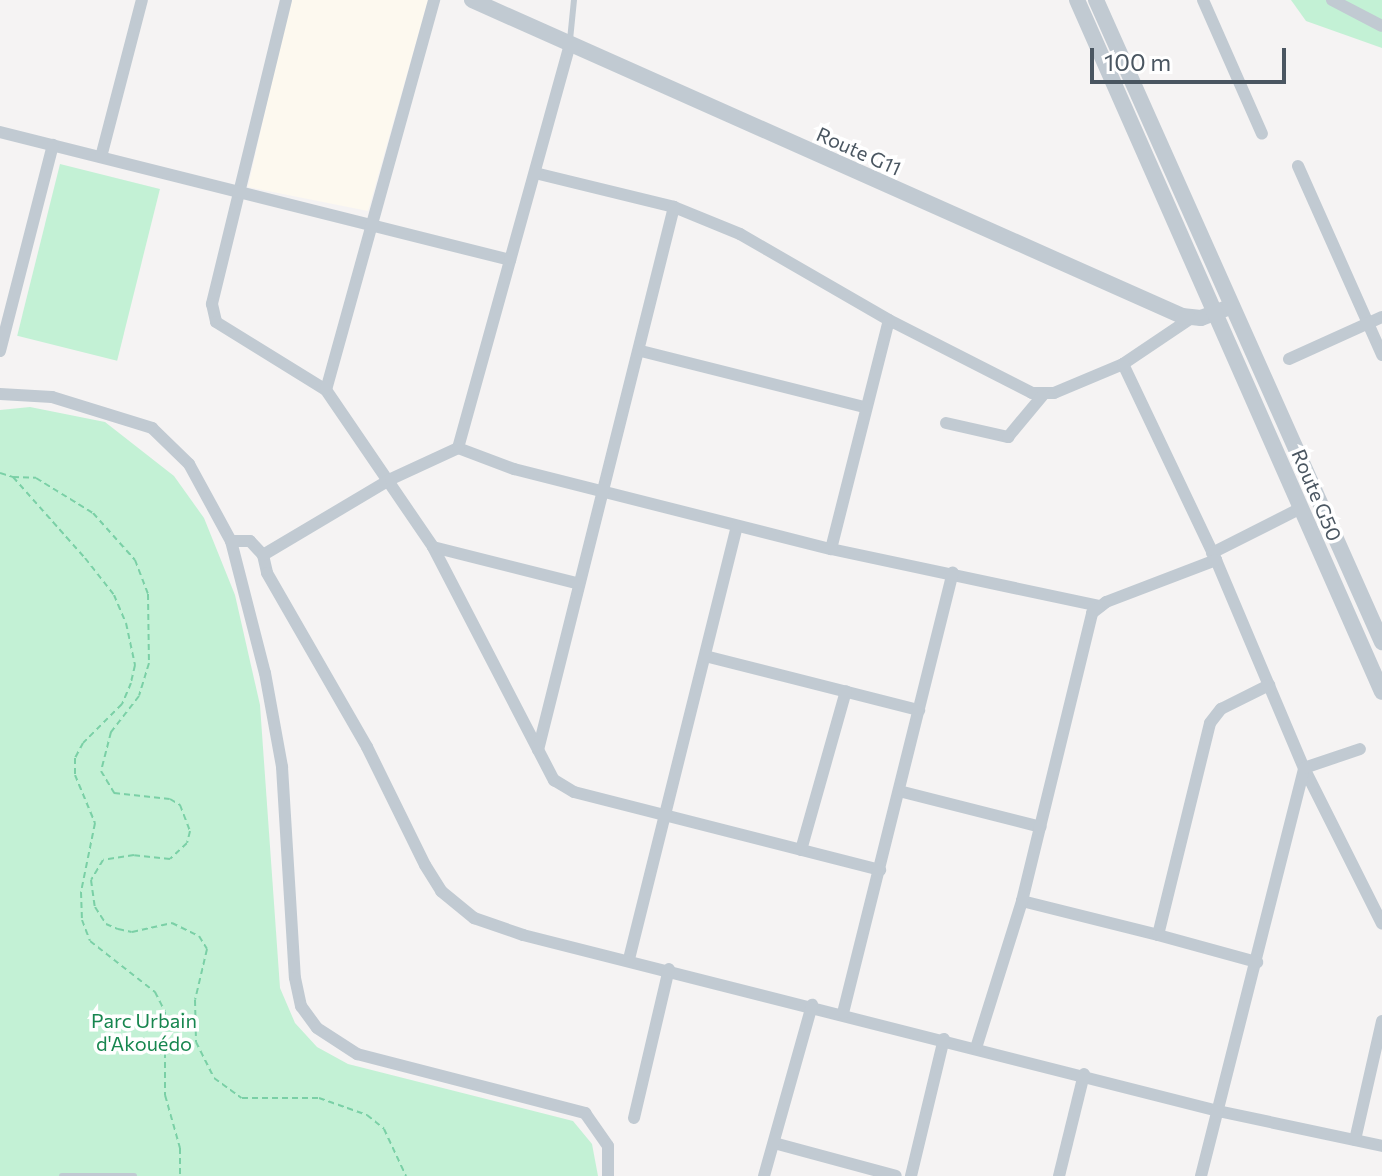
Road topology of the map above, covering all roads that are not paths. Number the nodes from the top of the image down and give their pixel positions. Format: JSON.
{"nodes":[{"id":1,"x":142,"y":0,"type":"edge"},
{"id":2,"x":286,"y":0,"type":"edge"},
{"id":3,"x":434,"y":0,"type":"edge"},
{"id":4,"x":472,"y":0,"type":"edge"},
{"id":5,"x":574,"y":0,"type":"edge"},
{"id":6,"x":1077,"y":0,"type":"edge"},
{"id":7,"x":1096,"y":0,"type":"edge"},
{"id":8,"x":1203,"y":0,"type":"edge"},
{"id":9,"x":1332,"y":0,"type":"edge"},
{"id":10,"x":1382,"y":26,"type":"edge"},
{"id":11,"x":570,"y":44,"type":"junction"},
{"id":12,"x":0,"y":132,"type":"edge"},
{"id":13,"x":1262,"y":134,"type":"dead end"},
{"id":14,"x":53,"y":145,"type":"junction"},
{"id":15,"x":101,"y":157,"type":"junction"},
{"id":16,"x":1298,"y":166,"type":"dead end"},
{"id":17,"x":535,"y":173,"type":"junction"},
{"id":18,"x":241,"y":192,"type":"junction"},
{"id":19,"x":674,"y":207,"type":"junction"},
{"id":20,"x":372,"y":225,"type":"junction"},
{"id":21,"x":510,"y":260,"type":"junction"},
{"id":22,"x":0,"y":287,"type":"edge"},
{"id":23,"x":16,"y":291,"type":"junction"},
{"id":24,"x":1225,"y":309,"type":"junction"},
{"id":25,"x":1382,"y":317,"type":"edge"},
{"id":26,"x":1190,"y":319,"type":"junction"},
{"id":27,"x":889,"y":320,"type":"junction"},
{"id":28,"x":1368,"y":323,"type":"junction"},
{"id":29,"x":0,"y":351,"type":"edge"},
{"id":30,"x":641,"y":351,"type":"junction"},
{"id":31,"x":1382,"y":355,"type":"edge"},
{"id":32,"x":1289,"y":359,"type":"dead end"},
{"id":33,"x":1123,"y":364,"type":"junction"},
{"id":34,"x":326,"y":390,"type":"junction"},
{"id":35,"x":0,"y":394,"type":"edge"},
{"id":36,"x":1043,"y":395,"type":"junction"},
{"id":37,"x":864,"y":407,"type":"junction"},
{"id":38,"x":946,"y":423,"type":"dead end"},
{"id":39,"x":458,"y":448,"type":"junction"},
{"id":40,"x":391,"y":479,"type":"junction"},
{"id":41,"x":605,"y":491,"type":"junction"},
{"id":42,"x":1301,"y":508,"type":"junction"},
{"id":43,"x":737,"y":526,"type":"junction"},
{"id":44,"x":231,"y":541,"type":"junction"},
{"id":45,"x":433,"y":547,"type":"junction"},
{"id":46,"x":831,"y":549,"type":"junction"},
{"id":47,"x":263,"y":555,"type":"junction"},
{"id":48,"x":1214,"y":556,"type":"junction"},
{"id":49,"x":953,"y":573,"type":"junction"},
{"id":50,"x":576,"y":583,"type":"junction"},
{"id":51,"x":1100,"y":606,"type":"junction"},
{"id":52,"x":1382,"y":642,"type":"edge"},
{"id":53,"x":705,"y":656,"type":"junction"},
{"id":54,"x":1269,"y":685,"type":"junction"},
{"id":55,"x":846,"y":691,"type":"junction"},
{"id":56,"x":1382,"y":692,"type":"edge"},
{"id":57,"x":919,"y":710,"type":"junction"},
{"id":58,"x":1360,"y":749,"type":"dead end"},
{"id":59,"x":538,"y":750,"type":"junction"},
{"id":60,"x":1304,"y":768,"type":"junction"},
{"id":61,"x":899,"y":791,"type":"junction"},
{"id":62,"x":666,"y":814,"type":"junction"},
{"id":63,"x":1041,"y":827,"type":"junction"},
{"id":64,"x":801,"y":850,"type":"junction"},
{"id":65,"x":880,"y":870,"type":"junction"},
{"id":66,"x":1022,"y":901,"type":"junction"},
{"id":67,"x":1382,"y":924,"type":"edge"},
{"id":68,"x":1158,"y":935,"type":"junction"},
{"id":69,"x":629,"y":959,"type":"junction"},
{"id":70,"x":1257,"y":962,"type":"junction"},
{"id":71,"x":669,"y":969,"type":"junction"},
{"id":72,"x":812,"y":1005,"type":"junction"},
{"id":73,"x":843,"y":1013,"type":"junction"},
{"id":74,"x":1382,"y":1021,"type":"edge"},
{"id":75,"x":944,"y":1039,"type":"junction"},
{"id":76,"x":976,"y":1048,"type":"junction"},
{"id":77,"x":1084,"y":1074,"type":"junction"},
{"id":78,"x":1218,"y":1111,"type":"junction"},
{"id":79,"x":634,"y":1118,"type":"dead end"},
{"id":80,"x":1355,"y":1140,"type":"junction"},
{"id":81,"x":774,"y":1143,"type":"junction"},
{"id":82,"x":1382,"y":1146,"type":"edge"},
{"id":83,"x":62,"y":1176,"type":"edge"},
{"id":84,"x":134,"y":1176,"type":"edge"},
{"id":85,"x":608,"y":1176,"type":"edge"},
{"id":86,"x":764,"y":1176,"type":"edge"},
{"id":87,"x":896,"y":1176,"type":"edge"},
{"id":88,"x":911,"y":1176,"type":"edge"},
{"id":89,"x":1059,"y":1176,"type":"edge"},
{"id":90,"x":1201,"y":1176,"type":"edge"}],
"edges":[{"from":1,"to":15,"type":"street"},
{"from":2,"to":18,"type":"street"},
{"from":3,"to":20,"type":"street"},
{"from":4,"to":11,"type":"street","name":"Route G11"},
{"from":5,"to":11,"type":"lane"},
{"from":6,"to":24,"type":"street"},
{"from":7,"to":24,"type":"street"},
{"from":8,"to":13,"type":"street"},
{"from":9,"to":10,"type":"street"},
{"from":11,"to":17,"type":"street"},
{"from":11,"to":26,"type":"street","name":"Route G11"},
{"from":12,"to":14,"type":"street"},
{"from":14,"to":15,"type":"street"},
{"from":14,"to":23,"type":"street"},
{"from":15,"to":18,"type":"street"},
{"from":16,"to":28,"type":"street"},
{"from":17,"to":19,"type":"street"},
{"from":17,"to":21,"type":"street"},
{"from":18,"to":20,"type":"street"},
{"from":18,"to":34,"type":"street"},
{"from":19,"to":27,"type":"street"},
{"from":19,"to":30,"type":"street"},
{"from":20,"to":21,"type":"street"},
{"from":20,"to":34,"type":"street"},
{"from":21,"to":39,"type":"street"},
{"from":22,"to":23,"type":"street"},
{"from":23,"to":29,"type":"street"},
{"from":24,"to":26,"type":"street"},
{"from":24,"to":42,"type":"street","name":"Route G50"},
{"from":24,"to":52,"type":"street","name":"Route G50"},
{"from":25,"to":28,"type":"street"},
{"from":26,"to":33,"type":"street"},
{"from":27,"to":36,"type":"street"},
{"from":27,"to":37,"type":"street"},
{"from":28,"to":31,"type":"street"},
{"from":28,"to":32,"type":"street"},
{"from":30,"to":37,"type":"street"},
{"from":30,"to":41,"type":"street"},
{"from":33,"to":36,"type":"street"},
{"from":33,"to":48,"type":"street"},
{"from":34,"to":40,"type":"street"},
{"from":35,"to":44,"type":"street"},
{"from":36,"to":38,"type":"street"},
{"from":37,"to":46,"type":"street"},
{"from":39,"to":40,"type":"street"},
{"from":39,"to":41,"type":"street"},
{"from":40,"to":45,"type":"street"},
{"from":40,"to":47,"type":"street"},
{"from":41,"to":43,"type":"street"},
{"from":41,"to":50,"type":"street"},
{"from":42,"to":48,"type":"street"},
{"from":42,"to":56,"type":"street","name":"Route G50"},
{"from":43,"to":46,"type":"street"},
{"from":43,"to":53,"type":"street"},
{"from":44,"to":47,"type":"street"},
{"from":44,"to":85,"type":"street"},
{"from":45,"to":50,"type":"street"},
{"from":45,"to":59,"type":"street"},
{"from":46,"to":49,"type":"street"},
{"from":47,"to":69,"type":"street"},
{"from":48,"to":51,"type":"street"},
{"from":48,"to":54,"type":"street"},
{"from":49,"to":51,"type":"street"},
{"from":49,"to":57,"type":"street"},
{"from":50,"to":59,"type":"street"},
{"from":51,"to":63,"type":"street"},
{"from":53,"to":55,"type":"street"},
{"from":53,"to":62,"type":"street"},
{"from":54,"to":60,"type":"street"},
{"from":54,"to":68,"type":"street"},
{"from":55,"to":57,"type":"street"},
{"from":55,"to":64,"type":"street"},
{"from":57,"to":61,"type":"street"},
{"from":58,"to":60,"type":"street"},
{"from":59,"to":62,"type":"street"},
{"from":60,"to":67,"type":"street"},
{"from":60,"to":70,"type":"street"},
{"from":61,"to":63,"type":"street"},
{"from":61,"to":65,"type":"street"},
{"from":62,"to":64,"type":"street"},
{"from":62,"to":69,"type":"street"},
{"from":63,"to":66,"type":"street"},
{"from":64,"to":65,"type":"street"},
{"from":65,"to":73,"type":"street"},
{"from":66,"to":68,"type":"street"},
{"from":66,"to":76,"type":"street"},
{"from":68,"to":70,"type":"street"},
{"from":69,"to":71,"type":"street"},
{"from":70,"to":78,"type":"street"},
{"from":71,"to":72,"type":"street"},
{"from":71,"to":79,"type":"street"},
{"from":72,"to":73,"type":"street"},
{"from":72,"to":81,"type":"street"},
{"from":73,"to":75,"type":"street"},
{"from":74,"to":80,"type":"street"},
{"from":75,"to":76,"type":"street"},
{"from":75,"to":88,"type":"street"},
{"from":76,"to":77,"type":"street"},
{"from":77,"to":78,"type":"street"},
{"from":77,"to":89,"type":"street"},
{"from":78,"to":80,"type":"street"},
{"from":78,"to":90,"type":"street"},
{"from":80,"to":82,"type":"street"},
{"from":81,"to":86,"type":"street"},
{"from":81,"to":87,"type":"street"},
{"from":83,"to":84,"type":"lane"}]}
